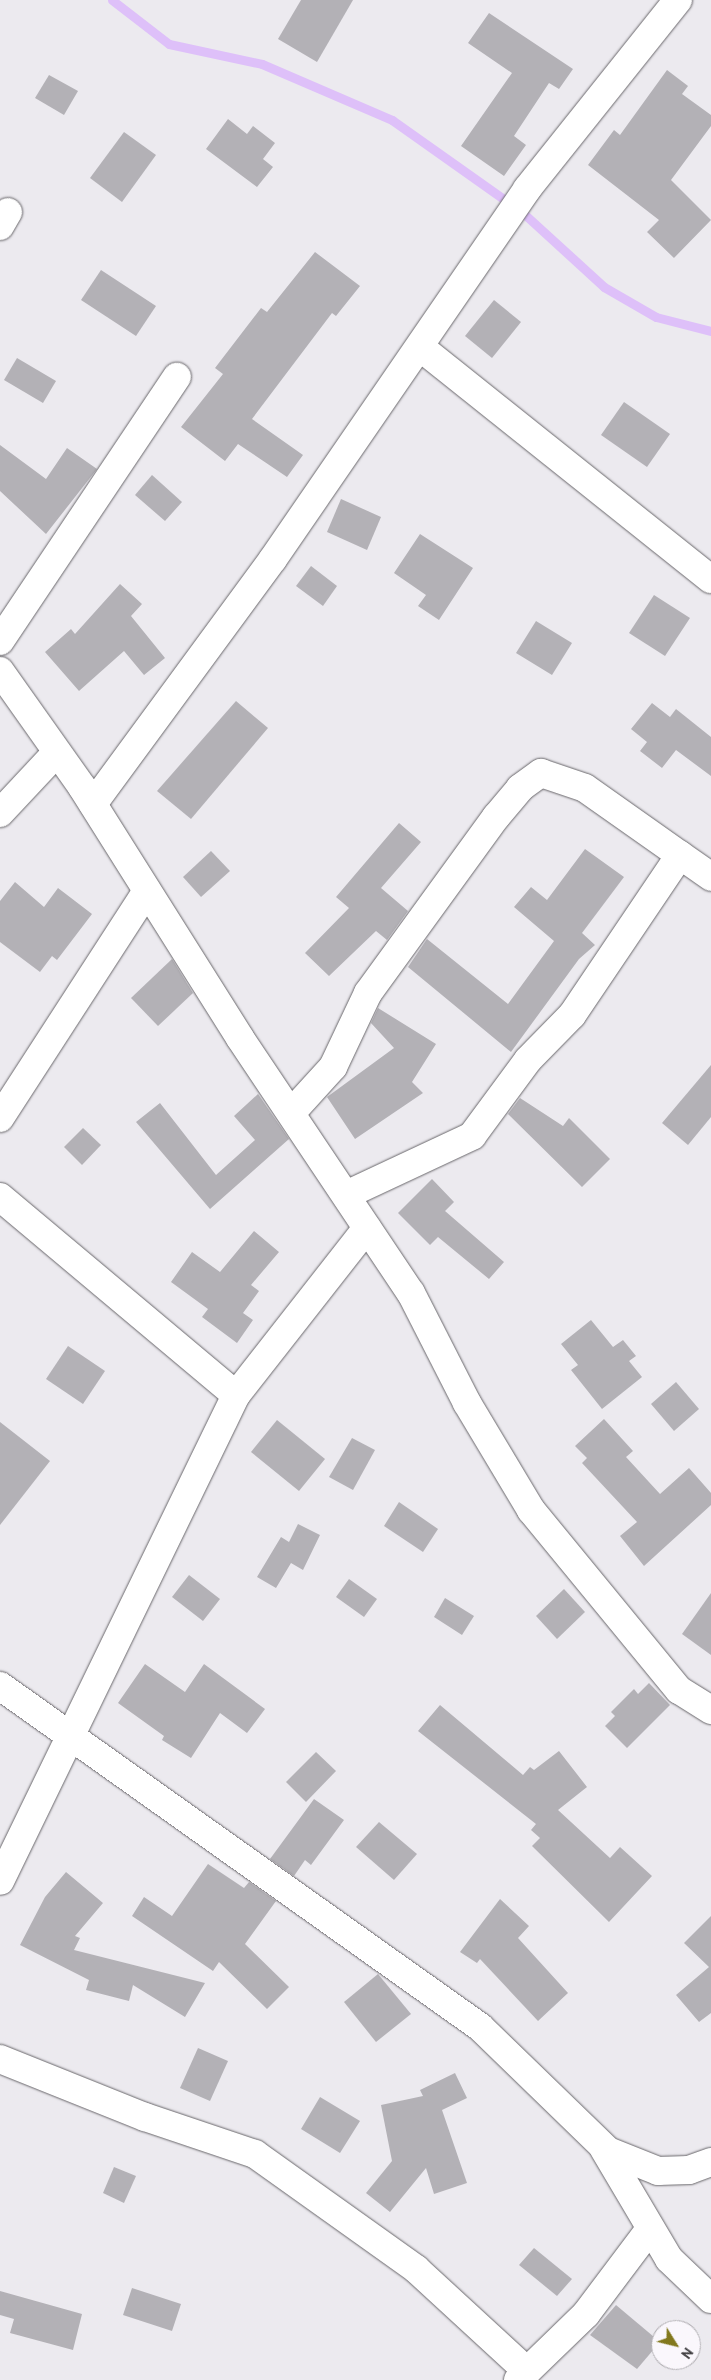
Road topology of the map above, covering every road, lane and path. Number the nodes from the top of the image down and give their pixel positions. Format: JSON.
{"nodes":[{"id":1,"x":678,"y":0,"type":"edge"},
{"id":2,"x":420,"y":347,"type":"junction"},
{"id":3,"x":177,"y":377,"type":"dead end"},
{"id":4,"x":711,"y":579,"type":"edge"},
{"id":5,"x":0,"y":641,"type":"edge"},
{"id":6,"x":0,"y":671,"type":"edge"},
{"id":7,"x":57,"y":752,"type":"junction"},
{"id":8,"x":93,"y":804,"type":"junction"},
{"id":9,"x":0,"y":813,"type":"edge"},
{"id":10,"x":680,"y":855,"type":"junction"},
{"id":11,"x":711,"y":877,"type":"edge"},
{"id":12,"x":147,"y":891,"type":"junction"},
{"id":13,"x":292,"y":1112,"type":"junction"},
{"id":14,"x":0,"y":1118,"type":"edge"},
{"id":15,"x":346,"y":1195,"type":"junction"},
{"id":16,"x":0,"y":1197,"type":"edge"},
{"id":17,"x":367,"y":1228,"type":"junction"},
{"id":18,"x":236,"y":1395,"type":"junction"},
{"id":19,"x":0,"y":1686,"type":"edge"},
{"id":20,"x":711,"y":1710,"type":"edge"},
{"id":21,"x":72,"y":1737,"type":"junction"},
{"id":22,"x":0,"y":1881,"type":"edge"},
{"id":23,"x":0,"y":2059,"type":"edge"},
{"id":24,"x":600,"y":2142,"type":"junction"},
{"id":25,"x":711,"y":2162,"type":"edge"},
{"id":26,"x":649,"y":2230,"type":"junction"},
{"id":27,"x":711,"y":2299,"type":"edge"},
{"id":28,"x":522,"y":2376,"type":"edge"}],
"edges":[{"from":1,"to":2,"type":"street"},
{"from":2,"to":4,"type":"street"},
{"from":2,"to":8,"type":"street"},
{"from":3,"to":5,"type":"street"},
{"from":6,"to":7,"type":"street"},
{"from":7,"to":8,"type":"street"},
{"from":7,"to":9,"type":"street"},
{"from":8,"to":12,"type":"street"},
{"from":10,"to":11,"type":"street"},
{"from":10,"to":13,"type":"street"},
{"from":10,"to":15,"type":"street"},
{"from":12,"to":13,"type":"street"},
{"from":12,"to":14,"type":"street"},
{"from":13,"to":15,"type":"street"},
{"from":15,"to":17,"type":"street"},
{"from":16,"to":18,"type":"street"},
{"from":17,"to":18,"type":"street"},
{"from":17,"to":20,"type":"street"},
{"from":18,"to":21,"type":"street"},
{"from":19,"to":21,"type":"street"},
{"from":21,"to":22,"type":"street"},
{"from":21,"to":24,"type":"street"},
{"from":23,"to":28,"type":"street"},
{"from":24,"to":25,"type":"street"},
{"from":24,"to":26,"type":"street"},
{"from":26,"to":27,"type":"street"},
{"from":26,"to":28,"type":"street"}]}
